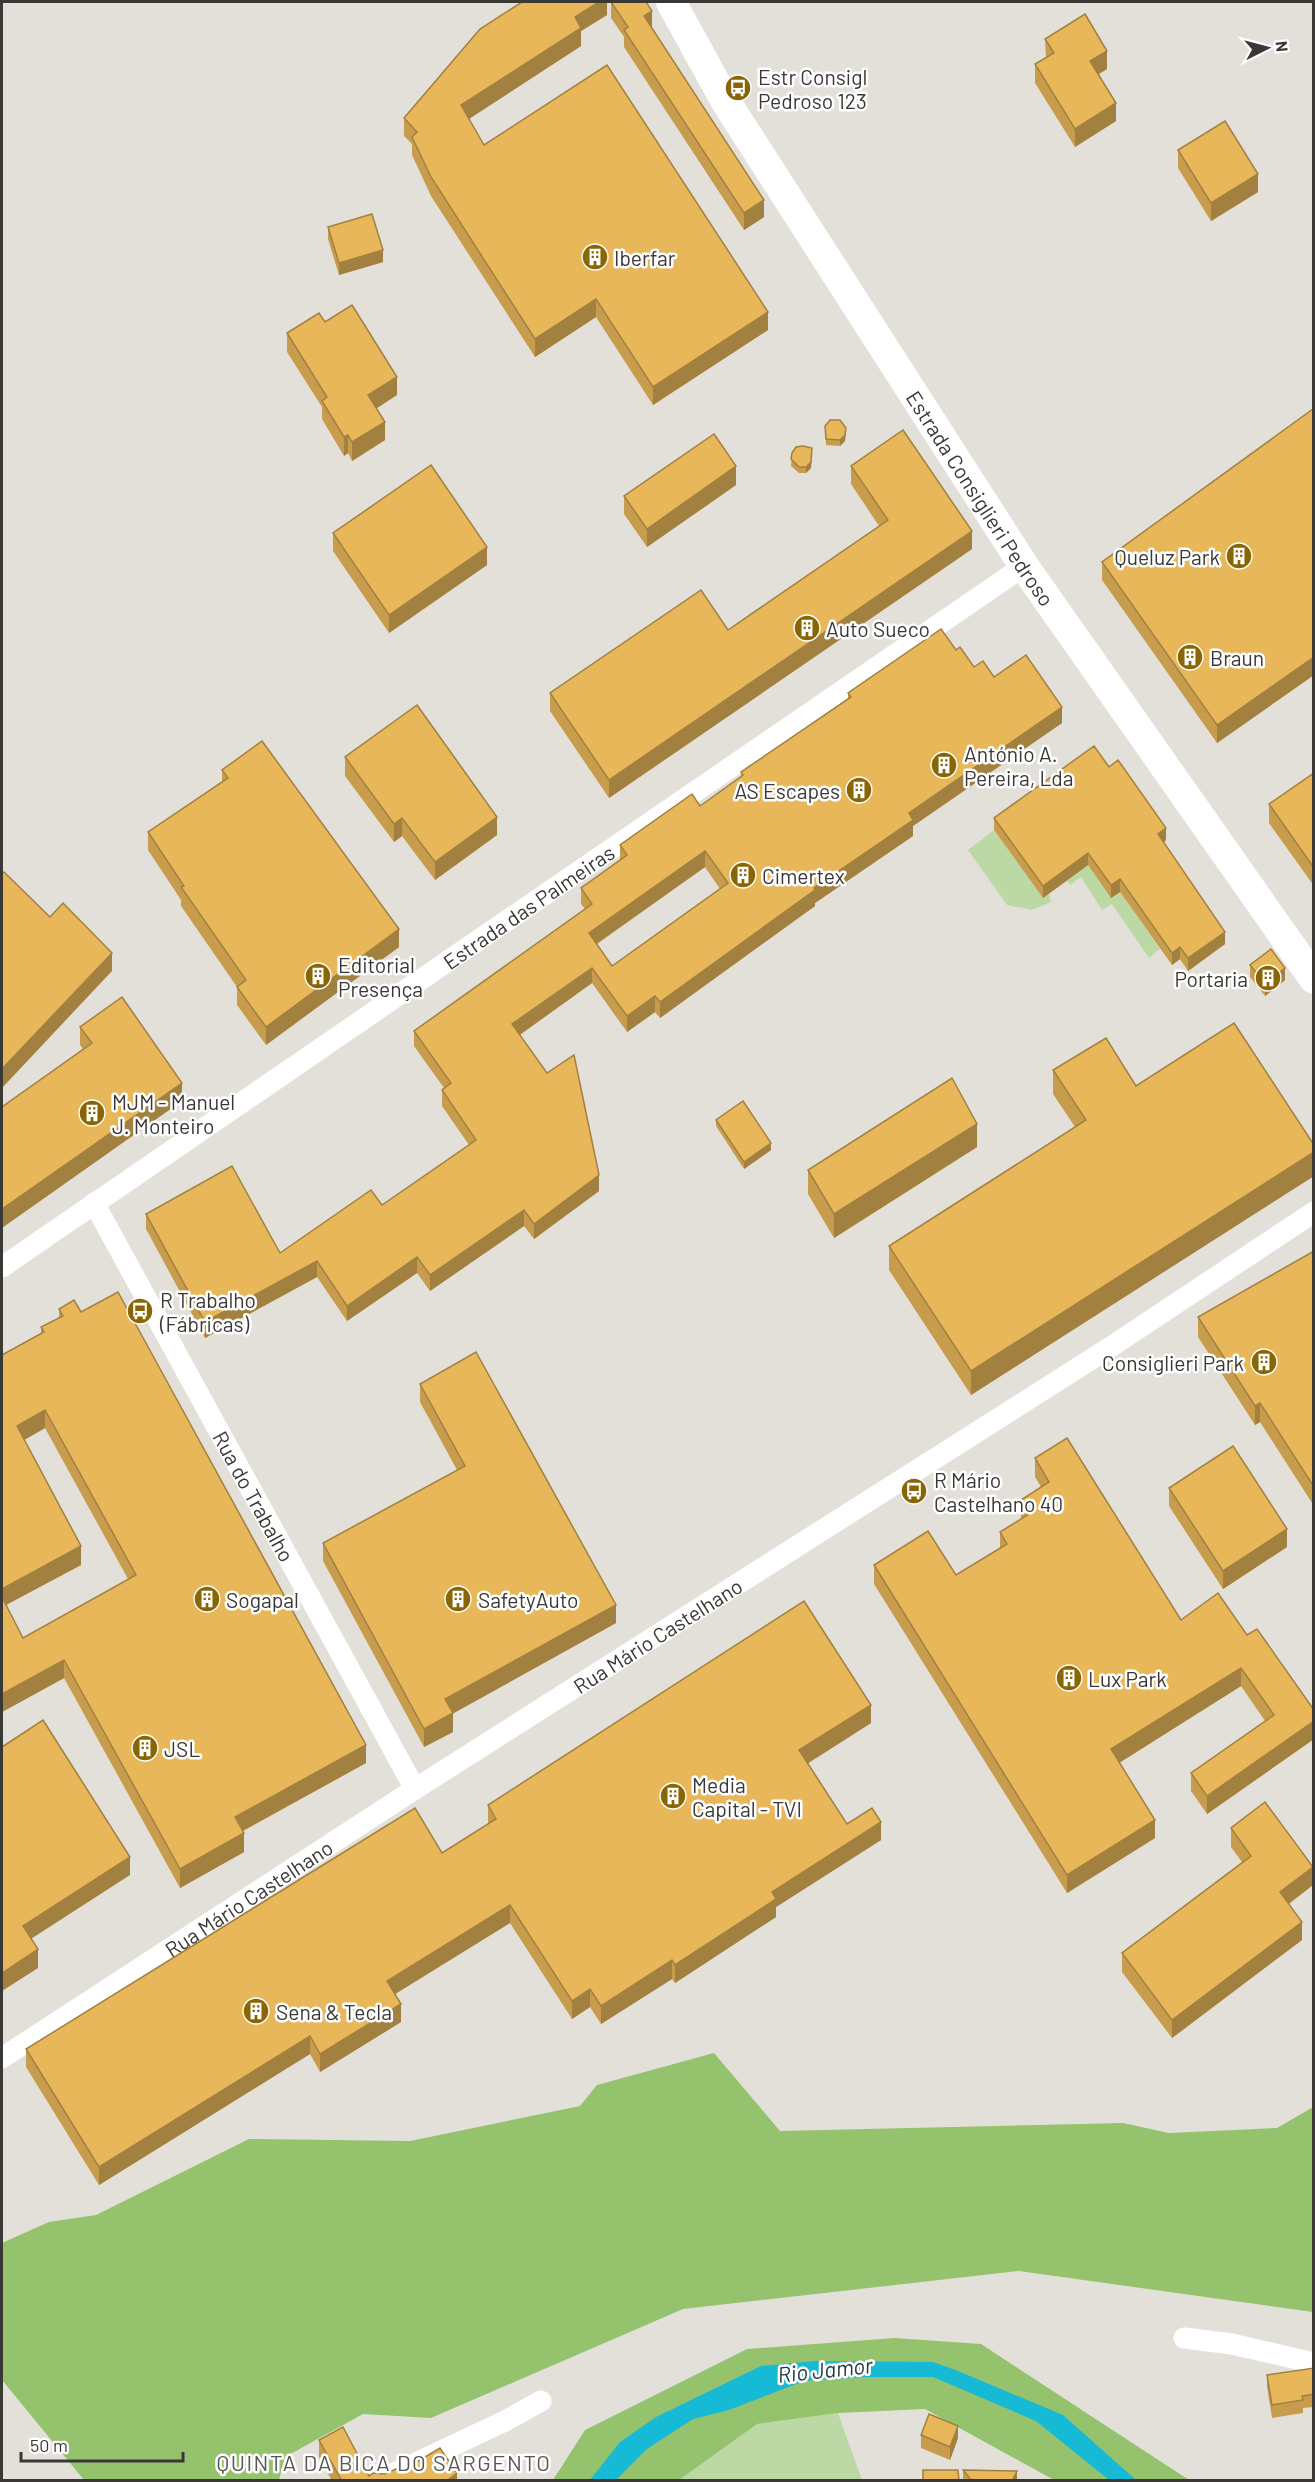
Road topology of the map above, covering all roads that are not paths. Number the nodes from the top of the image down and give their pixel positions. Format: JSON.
{"nodes":[{"id":1,"x":670,"y":2,"type":"edge"},
{"id":2,"x":1024,"y":566,"type":"junction"},
{"id":3,"x":1314,"y":979,"type":"edge"},
{"id":4,"x":94,"y":1203,"type":"junction"},
{"id":5,"x":1314,"y":1212,"type":"edge"},
{"id":6,"x":2,"y":1267,"type":"edge"},
{"id":7,"x":415,"y":1789,"type":"junction"},
{"id":8,"x":2,"y":2058,"type":"edge"},
{"id":9,"x":1184,"y":2338,"type":"dead end"},
{"id":10,"x":1314,"y":2363,"type":"edge"},
{"id":11,"x":541,"y":2401,"type":"dead end"},
{"id":12,"x":380,"y":2481,"type":"edge"}],
"edges":[{"from":1,"to":2,"type":"main road","name":"Estrada Consiglieri Pedroso"},
{"from":2,"to":3,"type":"main road","name":"Estrada Consiglieri Pedroso"},
{"from":2,"to":4,"type":"street","name":"Estrada das Palmeiras"},
{"from":4,"to":6,"type":"street","name":"Estrada das Palmeiras"},
{"from":4,"to":7,"type":"street","name":"Rua do Trabalho"},
{"from":5,"to":7,"type":"street","name":"Rua Mário Castelhano"},
{"from":7,"to":8,"type":"street","name":"Rua Mário Castelhano"},
{"from":9,"to":10,"type":"street"},
{"from":11,"to":12,"type":"street"}]}
